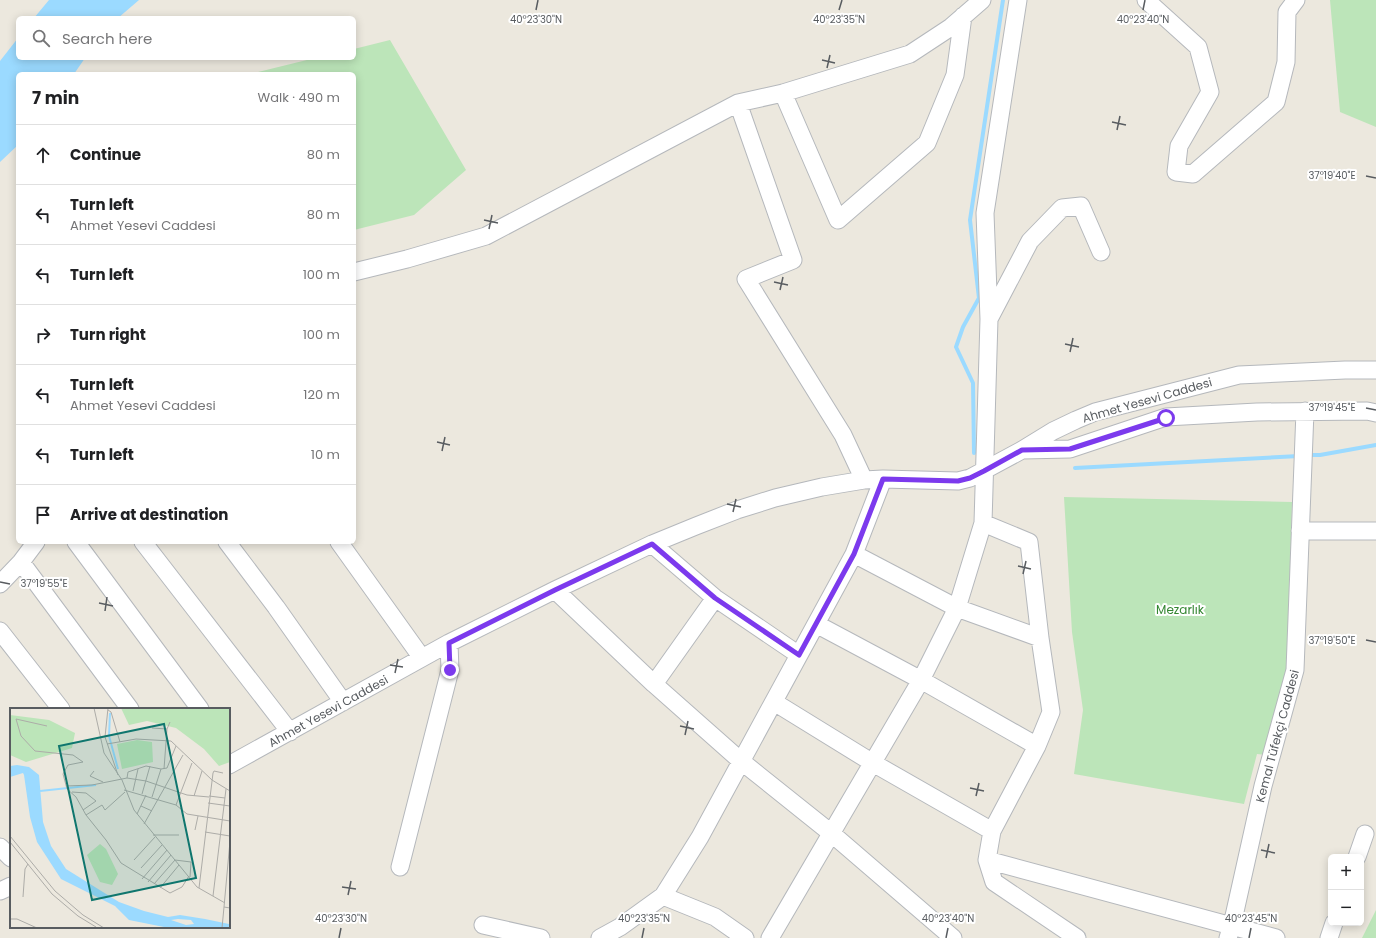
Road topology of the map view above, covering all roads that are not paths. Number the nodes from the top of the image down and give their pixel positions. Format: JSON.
{"nodes":[{"id":1,"x":982,"y":0,"type":"edge"},
{"id":2,"x":1018,"y":0,"type":"edge"},
{"id":3,"x":1146,"y":0,"type":"edge"},
{"id":4,"x":1296,"y":0,"type":"edge"},
{"id":5,"x":963,"y":16,"type":"junction"},
{"id":6,"x":783,"y":93,"type":"junction"},
{"id":7,"x":738,"y":103,"type":"junction"},
{"id":8,"x":1101,"y":252,"type":"dead end"},
{"id":9,"x":356,"y":272,"type":"edge"},
{"id":10,"x":989,"y":319,"type":"junction"},
{"id":11,"x":1376,"y":370,"type":"edge"},
{"id":12,"x":1305,"y":411,"type":"junction"},
{"id":13,"x":1376,"y":413,"type":"edge"},
{"id":14,"x":1022,"y":450,"type":"junction"},
{"id":15,"x":984,"y":471,"type":"junction"},
{"id":16,"x":883,"y":479,"type":"junction"},
{"id":17,"x":864,"y":480,"type":"junction"},
{"id":18,"x":983,"y":523,"type":"junction"},
{"id":19,"x":1300,"y":531,"type":"junction"},
{"id":20,"x":1376,"y":531,"type":"edge"},
{"id":21,"x":34,"y":544,"type":"edge"},
{"id":22,"x":77,"y":544,"type":"edge"},
{"id":23,"x":145,"y":544,"type":"edge"},
{"id":24,"x":229,"y":544,"type":"edge"},
{"id":25,"x":340,"y":544,"type":"edge"},
{"id":26,"x":652,"y":544,"type":"junction"},
{"id":27,"x":854,"y":554,"type":"junction"},
{"id":28,"x":21,"y":562,"type":"junction"},
{"id":29,"x":0,"y":584,"type":"edge"},
{"id":30,"x":555,"y":590,"type":"junction"},
{"id":31,"x":715,"y":598,"type":"junction"},
{"id":32,"x":957,"y":608,"type":"junction"},
{"id":33,"x":816,"y":624,"type":"junction"},
{"id":34,"x":0,"y":631,"type":"edge"},
{"id":35,"x":1040,"y":638,"type":"junction"},
{"id":36,"x":449,"y":643,"type":"junction"},
{"id":37,"x":799,"y":655,"type":"junction"},
{"id":38,"x":422,"y":658,"type":"junction"},
{"id":39,"x":921,"y":680,"type":"junction"},
{"id":40,"x":654,"y":684,"type":"junction"},
{"id":41,"x":343,"y":702,"type":"junction"},
{"id":42,"x":774,"y":702,"type":"junction"},
{"id":43,"x":60,"y":708,"type":"edge"},
{"id":44,"x":129,"y":708,"type":"edge"},
{"id":45,"x":199,"y":708,"type":"edge"},
{"id":46,"x":290,"y":732,"type":"junction"},
{"id":47,"x":1037,"y":746,"type":"junction"},
{"id":48,"x":232,"y":758,"type":"edge"},
{"id":49,"x":741,"y":761,"type":"junction"},
{"id":50,"x":873,"y":763,"type":"junction"},
{"id":51,"x":992,"y":831,"type":"junction"},
{"id":52,"x":831,"y":833,"type":"junction"},
{"id":53,"x":1365,"y":834,"type":"dead end"},
{"id":54,"x":0,"y":846,"type":"edge"},
{"id":55,"x":1358,"y":854,"type":"edge"},
{"id":56,"x":10,"y":857,"type":"edge"},
{"id":57,"x":986,"y":860,"type":"junction"},
{"id":58,"x":400,"y":867,"type":"dead end"},
{"id":59,"x":10,"y":886,"type":"edge"},
{"id":60,"x":0,"y":891,"type":"edge"},
{"id":61,"x":663,"y":896,"type":"junction"},
{"id":62,"x":483,"y":925,"type":"dead end"},
{"id":63,"x":1333,"y":926,"type":"edge"},
{"id":64,"x":1230,"y":932,"type":"edge"},
{"id":65,"x":541,"y":938,"type":"edge"},
{"id":66,"x":600,"y":938,"type":"edge"},
{"id":67,"x":745,"y":938,"type":"edge"},
{"id":68,"x":770,"y":938,"type":"edge"},
{"id":69,"x":952,"y":938,"type":"edge"},
{"id":70,"x":1077,"y":938,"type":"edge"},
{"id":71,"x":1276,"y":938,"type":"edge"},
{"id":72,"x":1329,"y":938,"type":"edge"}],
"edges":[{"from":1,"to":5,"type":"street"},
{"from":2,"to":10,"type":"street"},
{"from":3,"to":4,"type":"street"},
{"from":5,"to":6,"type":"street"},
{"from":5,"to":6,"type":"street"},
{"from":6,"to":7,"type":"street"},
{"from":7,"to":9,"type":"street"},
{"from":7,"to":17,"type":"street"},
{"from":8,"to":10,"type":"street"},
{"from":10,"to":15,"type":"street"},
{"from":11,"to":14,"type":"street","name":"Ahmet Yesevi Caddesi"},
{"from":12,"to":13,"type":"street"},
{"from":12,"to":14,"type":"street"},
{"from":12,"to":19,"type":"street","name":"Kemal Tüfekçi Caddesi"},
{"from":14,"to":15,"type":"street","name":"Ahmet Yesevi Caddesi"},
{"from":15,"to":16,"type":"street","name":"Ahmet Yesevi Caddesi"},
{"from":15,"to":18,"type":"street"},
{"from":16,"to":17,"type":"street","name":"Ahmet Yesevi Caddesi"},
{"from":16,"to":27,"type":"street"},
{"from":17,"to":26,"type":"street","name":"Ahmet Yesevi Caddesi"},
{"from":18,"to":32,"type":"street"},
{"from":18,"to":35,"type":"street"},
{"from":19,"to":20,"type":"street"},
{"from":19,"to":64,"type":"street","name":"Kemal Tüfekçi Caddesi"},
{"from":21,"to":28,"type":"street"},
{"from":22,"to":45,"type":"street"},
{"from":23,"to":46,"type":"street"},
{"from":24,"to":41,"type":"street"},
{"from":25,"to":38,"type":"street"},
{"from":26,"to":30,"type":"street","name":"Ahmet Yesevi Caddesi"},
{"from":26,"to":31,"type":"street"},
{"from":27,"to":32,"type":"street"},
{"from":27,"to":33,"type":"street"},
{"from":28,"to":29,"type":"street"},
{"from":28,"to":44,"type":"street"},
{"from":30,"to":36,"type":"street","name":"Ahmet Yesevi Caddesi"},
{"from":30,"to":40,"type":"street"},
{"from":31,"to":37,"type":"street"},
{"from":31,"to":40,"type":"street"},
{"from":32,"to":35,"type":"street"},
{"from":32,"to":39,"type":"street"},
{"from":33,"to":37,"type":"street"},
{"from":33,"to":39,"type":"street"},
{"from":34,"to":43,"type":"street"},
{"from":35,"to":47,"type":"street"},
{"from":36,"to":38,"type":"street","name":"Ahmet Yesevi Caddesi"},
{"from":36,"to":58,"type":"street"},
{"from":37,"to":42,"type":"street"},
{"from":38,"to":41,"type":"street","name":"Ahmet Yesevi Caddesi"},
{"from":39,"to":47,"type":"street"},
{"from":39,"to":50,"type":"street"},
{"from":40,"to":49,"type":"street"},
{"from":41,"to":46,"type":"street","name":"Ahmet Yesevi Caddesi"},
{"from":42,"to":49,"type":"street"},
{"from":42,"to":50,"type":"street"},
{"from":46,"to":48,"type":"street","name":"Ahmet Yesevi Caddesi"},
{"from":47,"to":51,"type":"street"},
{"from":49,"to":52,"type":"street"},
{"from":49,"to":61,"type":"street"},
{"from":50,"to":51,"type":"street"},
{"from":50,"to":52,"type":"street"},
{"from":51,"to":57,"type":"street"},
{"from":52,"to":68,"type":"street"},
{"from":52,"to":69,"type":"street"},
{"from":53,"to":55,"type":"street"},
{"from":54,"to":56,"type":"street"},
{"from":57,"to":64,"type":"street"},
{"from":57,"to":70,"type":"street"},
{"from":59,"to":60,"type":"street"},
{"from":61,"to":66,"type":"street"},
{"from":61,"to":67,"type":"street"},
{"from":62,"to":65,"type":"street"},
{"from":63,"to":72,"type":"street"},
{"from":64,"to":71,"type":"street"}]}
